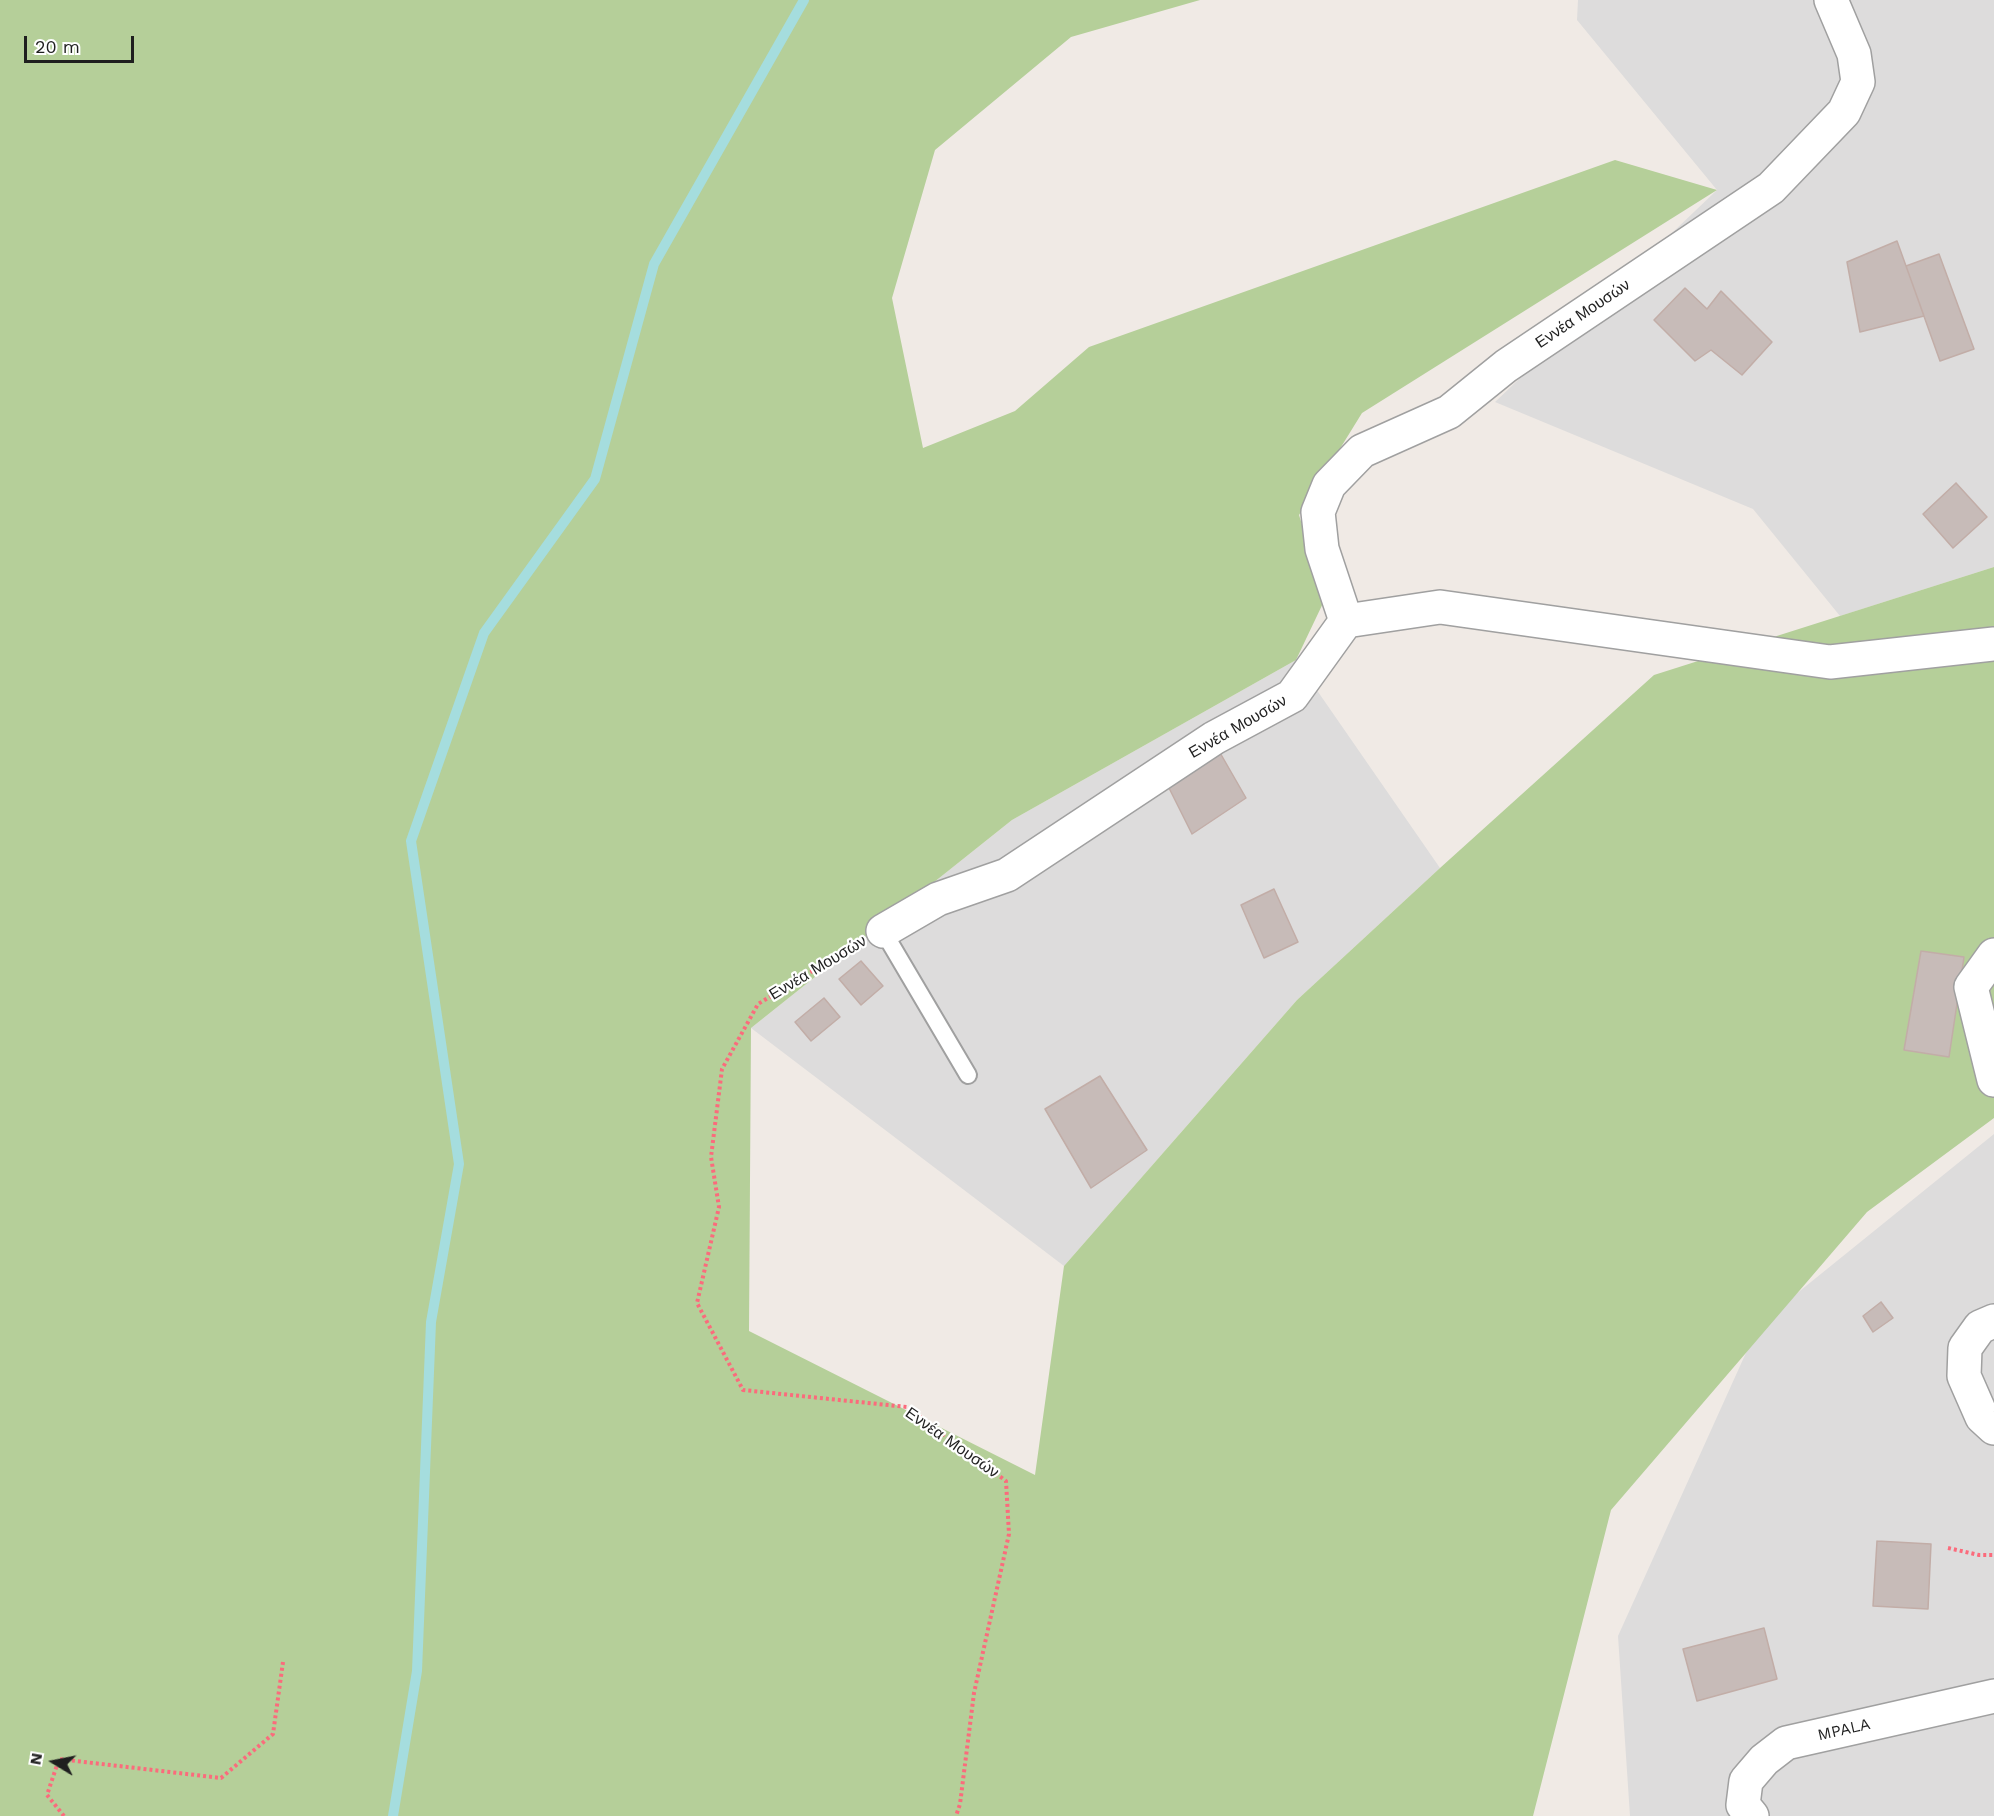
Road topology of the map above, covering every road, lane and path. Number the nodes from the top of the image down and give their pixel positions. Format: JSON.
{"nodes":[{"id":1,"x":1831,"y":0,"type":"edge"},
{"id":2,"x":1346,"y":621,"type":"junction"},
{"id":3,"x":1994,"y":644,"type":"edge"},
{"id":4,"x":883,"y":931,"type":"junction"},
{"id":5,"x":1994,"y":955,"type":"edge"},
{"id":6,"x":968,"y":1075,"type":"dead end"},
{"id":7,"x":1994,"y":1080,"type":"edge"},
{"id":8,"x":1994,"y":1321,"type":"edge"},
{"id":9,"x":1994,"y":1428,"type":"edge"},
{"id":10,"x":1948,"y":1548,"type":"dead end"},
{"id":11,"x":1994,"y":1555,"type":"edge"},
{"id":12,"x":283,"y":1662,"type":"dead end"},
{"id":13,"x":1994,"y":1696,"type":"edge"},
{"id":14,"x":64,"y":1816,"type":"edge"},
{"id":15,"x":956,"y":1816,"type":"edge"},
{"id":16,"x":1752,"y":1816,"type":"edge"}],
"edges":[{"from":1,"to":2,"type":"street","name":"Εννέα Μουσών"},
{"from":2,"to":3,"type":"street"},
{"from":2,"to":4,"type":"street","name":"Εννέα Μουσών"},
{"from":4,"to":6,"type":"lane"},
{"from":4,"to":15,"type":"path","name":"Εννέα Μουσών"},
{"from":5,"to":7,"type":"street"},
{"from":8,"to":9,"type":"street"},
{"from":10,"to":11,"type":"path"},
{"from":12,"to":14,"type":"path"},
{"from":13,"to":16,"type":"street","name":"MPALA"}]}
